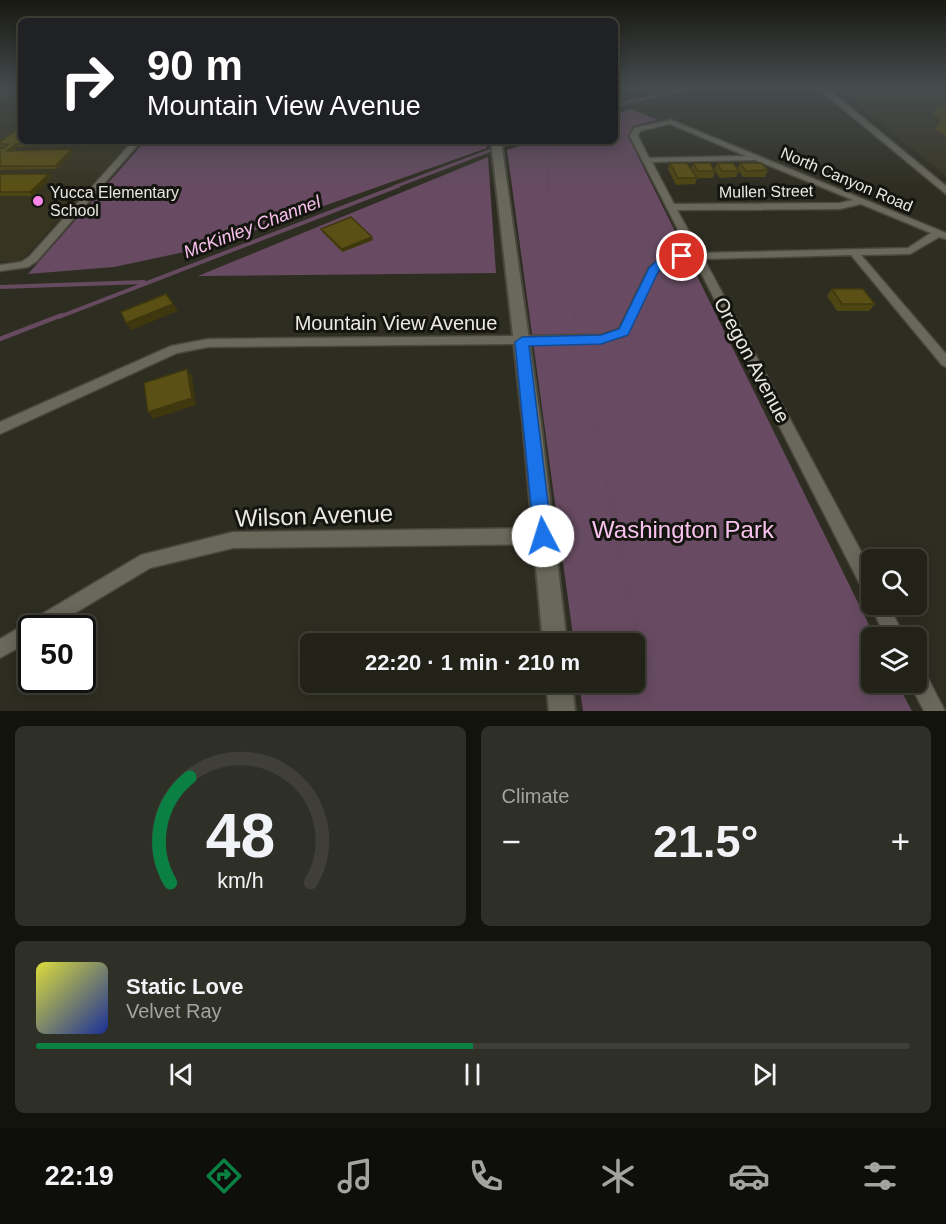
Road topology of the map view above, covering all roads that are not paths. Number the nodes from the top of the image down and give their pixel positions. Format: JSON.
{"nodes":[{"id":1,"x":671,"y":122,"type":"joint"},
{"id":2,"x":863,"y":122,"type":"edge"},
{"id":3,"x":134,"y":144,"type":"edge"},
{"id":4,"x":497,"y":149,"type":"edge"},
{"id":5,"x":756,"y":157,"type":"junction"},
{"id":6,"x":646,"y":160,"type":"junction"},
{"id":7,"x":946,"y":191,"type":"edge"},
{"id":8,"x":861,"y":201,"type":"junction"},
{"id":9,"x":670,"y":207,"type":"junction"},
{"id":10,"x":942,"y":235,"type":"edge"},
{"id":11,"x":854,"y":253,"type":"junction"},
{"id":12,"x":697,"y":256,"type":"junction"},
{"id":13,"x":0,"y":268,"type":"edge"},
{"id":14,"x":522,"y":342,"type":"junction"},
{"id":15,"x":946,"y":362,"type":"edge"},
{"id":16,"x":0,"y":428,"type":"edge"},
{"id":17,"x":543,"y":536,"type":"junction"},
{"id":18,"x":861,"y":569,"type":"edge"},
{"id":19,"x":56,"y":615,"type":"edge"},
{"id":20,"x":554,"y":633,"type":"edge"},
{"id":21,"x":18,"y":638,"type":"edge"},
{"id":22,"x":0,"y":649,"type":"edge"},
{"id":23,"x":560,"y":693,"type":"edge"},
{"id":24,"x":925,"y":693,"type":"edge"},
{"id":25,"x":562,"y":711,"type":"edge"},
{"id":26,"x":935,"y":711,"type":"edge"}],
"edges":[{"from":1,"to":5,"type":"street","name":"North Canyon Road"},
{"from":1,"to":6,"type":"street","name":"Oregon Avenue"},
{"from":2,"to":7,"type":"street"},
{"from":3,"to":13,"type":"street"},
{"from":4,"to":14,"type":"main road"},
{"from":5,"to":6,"type":"street"},
{"from":5,"to":8,"type":"street","name":"North Canyon Road"},
{"from":6,"to":9,"type":"street","name":"Oregon Avenue"},
{"from":8,"to":9,"type":"street","name":"Mullen Street"},
{"from":8,"to":10,"type":"street","name":"North Canyon Road"},
{"from":9,"to":12,"type":"street","name":"Oregon Avenue"},
{"from":10,"to":11,"type":"street","name":"Mountain View Avenue"},
{"from":11,"to":12,"type":"street","name":"Mountain View Avenue"},
{"from":11,"to":15,"type":"street"},
{"from":12,"to":14,"type":"street","name":"Mountain View Avenue"},
{"from":12,"to":18,"type":"street","name":"Oregon Avenue"},
{"from":14,"to":16,"type":"street","name":"Mountain View Avenue"},
{"from":14,"to":17,"type":"main road"},
{"from":17,"to":19,"type":"street","name":"Wilson Avenue"},
{"from":17,"to":20,"type":"main road"},
{"from":21,"to":22,"type":"street","name":"Wilson Avenue"},
{"from":23,"to":25,"type":"main road"},
{"from":24,"to":26,"type":"street"}]}
